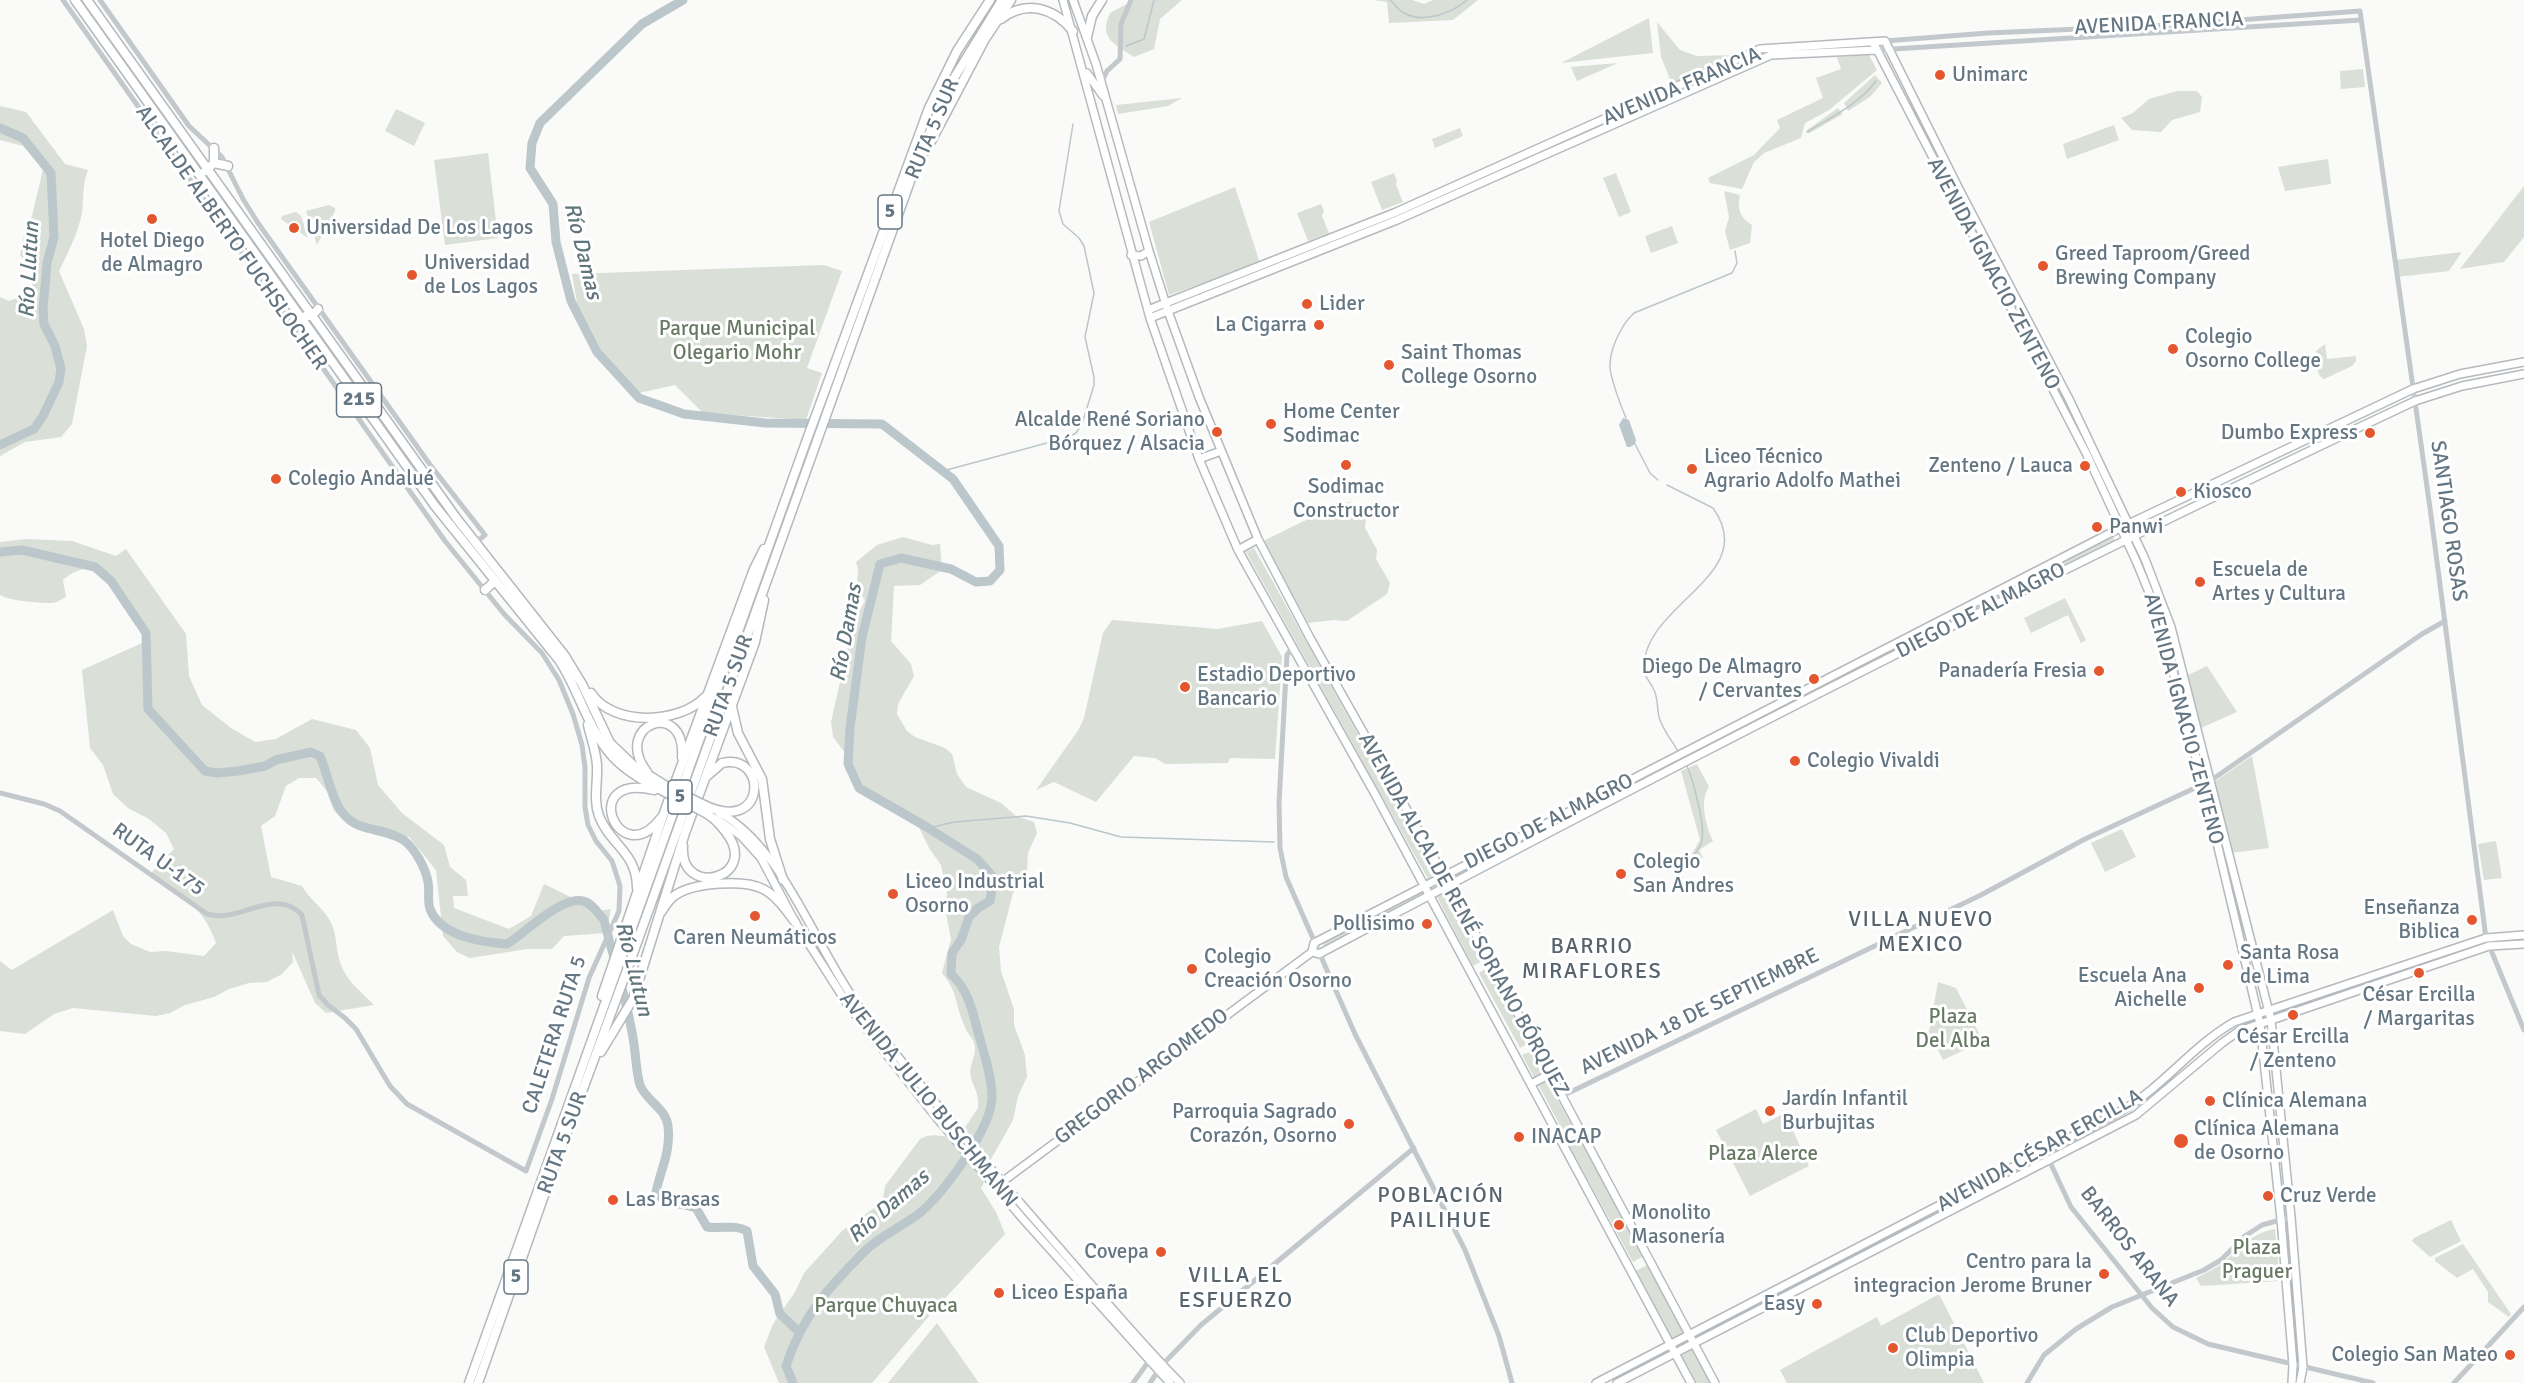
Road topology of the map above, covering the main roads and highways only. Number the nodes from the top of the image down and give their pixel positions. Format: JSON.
{"nodes":[{"id":1,"x":75,"y":0,"type":"edge"},
{"id":2,"x":87,"y":0,"type":"edge"},
{"id":3,"x":986,"y":0,"type":"edge"},
{"id":4,"x":990,"y":0,"type":"edge"},
{"id":5,"x":1002,"y":0,"type":"edge"},
{"id":6,"x":1011,"y":0,"type":"edge"},
{"id":7,"x":1063,"y":0,"type":"edge"},
{"id":8,"x":1073,"y":0,"type":"edge"},
{"id":9,"x":1102,"y":0,"type":"edge"},
{"id":10,"x":994,"y":25,"type":"junction"},
{"id":11,"x":1073,"y":31,"type":"junction"},
{"id":12,"x":1088,"y":37,"type":"junction"},
{"id":13,"x":964,"y":39,"type":"junction"},
{"id":14,"x":1873,"y":42,"type":"junction"},
{"id":15,"x":1886,"y":42,"type":"joint"},
{"id":16,"x":116,"y":50,"type":"junction"},
{"id":17,"x":1877,"y":50,"type":"junction"},
{"id":18,"x":104,"y":59,"type":"road end"},
{"id":19,"x":1083,"y":67,"type":"junction"},
{"id":20,"x":1722,"y":67,"type":"junction"},
{"id":21,"x":1726,"y":75,"type":"junction"},
{"id":22,"x":1108,"y":103,"type":"junction"},
{"id":23,"x":214,"y":148,"type":"road end"},
{"id":24,"x":917,"y":162,"type":"junction"},
{"id":25,"x":211,"y":166,"type":"junction"},
{"id":26,"x":228,"y":166,"type":"road end"},
{"id":27,"x":1953,"y":176,"type":"junction"},
{"id":28,"x":1943,"y":178,"type":"junction"},
{"id":29,"x":203,"y":180,"type":"junction"},
{"id":30,"x":1149,"y":251,"type":"junction"},
{"id":31,"x":1131,"y":255,"type":"junction"},
{"id":32,"x":1167,"y":307,"type":"junction"},
{"id":33,"x":295,"y":311,"type":"junction"},
{"id":34,"x":315,"y":312,"type":"junction"},
{"id":35,"x":1149,"y":314,"type":"junction"},
{"id":36,"x":2023,"y":323,"type":"junction"},
{"id":37,"x":2524,"y":362,"type":"edge"},
{"id":38,"x":2524,"y":374,"type":"edge"},
{"id":39,"x":830,"y":391,"type":"junction"},
{"id":40,"x":2069,"y":399,"type":"junction"},
{"id":41,"x":2060,"y":403,"type":"junction"},
{"id":42,"x":810,"y":444,"type":"junction"},
{"id":43,"x":1221,"y":451,"type":"junction"},
{"id":44,"x":1200,"y":459,"type":"junction"},
{"id":45,"x":2128,"y":524,"type":"junction"},
{"id":46,"x":2120,"y":528,"type":"junction"},
{"id":47,"x":775,"y":530,"type":"junction"},
{"id":48,"x":2133,"y":535,"type":"junction"},
{"id":49,"x":2125,"y":538,"type":"junction"},
{"id":50,"x":1258,"y":539,"type":"junction"},
{"id":51,"x":1238,"y":550,"type":"junction"},
{"id":52,"x":774,"y":560,"type":"junction"},
{"id":53,"x":495,"y":581,"type":"junction"},
{"id":54,"x":484,"y":590,"type":"road end"},
{"id":55,"x":1957,"y":612,"type":"junction"},
{"id":56,"x":1962,"y":620,"type":"junction"},
{"id":57,"x":577,"y":675,"type":"junction"},
{"id":58,"x":709,"y":692,"type":"junction"},
{"id":59,"x":582,"y":701,"type":"junction"},
{"id":60,"x":732,"y":705,"type":"junction"},
{"id":61,"x":1682,"y":758,"type":"junction"},
{"id":62,"x":681,"y":766,"type":"junction"},
{"id":63,"x":654,"y":779,"type":"junction"},
{"id":64,"x":703,"y":783,"type":"junction"},
{"id":65,"x":2206,"y":783,"type":"junction"},
{"id":66,"x":665,"y":789,"type":"junction"},
{"id":67,"x":701,"y":807,"type":"junction"},
{"id":68,"x":665,"y":810,"type":"junction"},
{"id":69,"x":713,"y":810,"type":"junction"},
{"id":70,"x":717,"y":819,"type":"junction"},
{"id":71,"x":685,"y":833,"type":"junction"},
{"id":72,"x":1445,"y":876,"type":"junction"},
{"id":73,"x":783,"y":880,"type":"junction"},
{"id":74,"x":1449,"y":885,"type":"junction"},
{"id":75,"x":1425,"y":886,"type":"junction"},
{"id":76,"x":636,"y":894,"type":"junction"},
{"id":77,"x":1430,"y":895,"type":"junction"},
{"id":78,"x":1374,"y":912,"type":"junction"},
{"id":79,"x":795,"y":922,"type":"junction"},
{"id":80,"x":1379,"y":922,"type":"junction"},
{"id":81,"x":655,"y":925,"type":"junction"},
{"id":82,"x":2524,"y":935,"type":"edge"},
{"id":83,"x":2524,"y":944,"type":"edge"},
{"id":84,"x":2460,"y":947,"type":"junction"},
{"id":85,"x":1316,"y":953,"type":"junction"},
{"id":86,"x":2456,"y":957,"type":"junction"},
{"id":87,"x":2269,"y":1010,"type":"junction"},
{"id":88,"x":2257,"y":1014,"type":"junction"},
{"id":89,"x":2271,"y":1020,"type":"junction"},
{"id":90,"x":2260,"y":1024,"type":"junction"},
{"id":91,"x":582,"y":1063,"type":"junction"},
{"id":92,"x":592,"y":1064,"type":"junction"},
{"id":93,"x":1550,"y":1074,"type":"junction"},
{"id":94,"x":1531,"y":1084,"type":"junction"},
{"id":95,"x":1580,"y":1129,"type":"junction"},
{"id":96,"x":1561,"y":1139,"type":"junction"},
{"id":97,"x":2285,"y":1154,"type":"junction"},
{"id":98,"x":2274,"y":1155,"type":"junction"},
{"id":99,"x":1002,"y":1182,"type":"junction"},
{"id":100,"x":991,"y":1183,"type":"junction"},
{"id":101,"x":1000,"y":1193,"type":"junction"},
{"id":102,"x":1690,"y":1335,"type":"junction"},
{"id":103,"x":1694,"y":1343,"type":"junction"},
{"id":104,"x":1671,"y":1344,"type":"junction"},
{"id":105,"x":1675,"y":1353,"type":"junction"},
{"id":106,"x":1160,"y":1368,"type":"junction"},
{"id":107,"x":469,"y":1383,"type":"edge"},
{"id":108,"x":478,"y":1383,"type":"edge"},
{"id":109,"x":1170,"y":1383,"type":"edge"},
{"id":110,"x":1180,"y":1383,"type":"edge"},
{"id":111,"x":1596,"y":1383,"type":"edge"},
{"id":112,"x":1617,"y":1383,"type":"edge"},
{"id":113,"x":1691,"y":1383,"type":"edge"},
{"id":114,"x":1715,"y":1383,"type":"edge"},
{"id":115,"x":2292,"y":1383,"type":"edge"},
{"id":116,"x":2300,"y":1383,"type":"edge"}],
"edges":[{"from":1,"to":16,"type":"highway","name":"ALCALDE ALBERTO FUCHSLOCHER","number":"215"},
{"from":2,"to":16,"type":"highway","name":"ALCALDE ALBERTO FUCHSLOCHER","number":"215"},
{"from":3,"to":13,"type":"highway"},
{"from":4,"to":13,"type":"highway","name":"RUTA 5 SUR","number":"5"},
{"from":5,"to":24,"type":"highway","name":"RUTA 5 SUR","number":"5"},
{"from":6,"to":10,"type":"highway"},
{"from":7,"to":11,"type":"main road","name":"AVENIDA ALCALDE RENÉ SORIANO BÓRQUEZ"},
{"from":8,"to":12,"type":"main road","name":"AVENIDA ALCALDE RENÉ SORIANO BÓRQUEZ"},
{"from":9,"to":12,"type":"highway"},
{"from":10,"to":11,"type":"highway"},
{"from":10,"to":24,"type":"highway"},
{"from":11,"to":19,"type":"main road","name":"AVENIDA ALCALDE RENÉ SORIANO BÓRQUEZ"},
{"from":12,"to":22,"type":"main road","name":"AVENIDA ALCALDE RENÉ SORIANO BÓRQUEZ"},
{"from":13,"to":39,"type":"highway","name":"RUTA 5 SUR","number":"5"},
{"from":14,"to":15,"type":"main road","name":"AVENIDA FRANCIA"},
{"from":14,"to":17,"type":"main road","name":"AVENIDA IGNACIO ZENTENO"},
{"from":14,"to":20,"type":"main road","name":"AVENIDA FRANCIA"},
{"from":15,"to":27,"type":"main road","name":"AVENIDA IGNACIO ZENTENO"},
{"from":16,"to":18,"type":"highway"},
{"from":16,"to":25,"type":"highway","name":"ALCALDE ALBERTO FUCHSLOCHER","number":"215"},
{"from":16,"to":29,"type":"highway","name":"ALCALDE ALBERTO FUCHSLOCHER","number":"215"},
{"from":17,"to":21,"type":"main road","name":"AVENIDA FRANCIA"},
{"from":17,"to":28,"type":"main road","name":"AVENIDA IGNACIO ZENTENO"},
{"from":19,"to":22,"type":"main road"},
{"from":19,"to":31,"type":"main road","name":"AVENIDA ALCALDE RENÉ SORIANO BÓRQUEZ"},
{"from":20,"to":21,"type":"main road"},
{"from":20,"to":32,"type":"main road","name":"AVENIDA FRANCIA"},
{"from":21,"to":32,"type":"main road","name":"AVENIDA FRANCIA"},
{"from":22,"to":30,"type":"main road","name":"AVENIDA ALCALDE RENÉ SORIANO BÓRQUEZ"},
{"from":23,"to":25,"type":"highway"},
{"from":24,"to":39,"type":"highway","name":"RUTA 5 SUR","number":"5"},
{"from":25,"to":26,"type":"highway"},
{"from":25,"to":29,"type":"highway"},
{"from":25,"to":34,"type":"highway","name":"ALCALDE ALBERTO FUCHSLOCHER","number":"215"},
{"from":27,"to":28,"type":"main road"},
{"from":27,"to":36,"type":"main road","name":"AVENIDA IGNACIO ZENTENO"},
{"from":28,"to":36,"type":"main road","name":"AVENIDA IGNACIO ZENTENO"},
{"from":29,"to":33,"type":"highway","name":"ALCALDE ALBERTO FUCHSLOCHER","number":"215"},
{"from":30,"to":31,"type":"main road"},
{"from":30,"to":32,"type":"main road","name":"AVENIDA ALCALDE RENÉ SORIANO BÓRQUEZ"},
{"from":31,"to":35,"type":"main road","name":"AVENIDA ALCALDE RENÉ SORIANO BÓRQUEZ"},
{"from":32,"to":35,"type":"main road","name":"AVENIDA FRANCIA"},
{"from":32,"to":43,"type":"main road","name":"AVENIDA ALCALDE RENÉ SORIANO BÓRQUEZ"},
{"from":33,"to":34,"type":"highway"},
{"from":33,"to":53,"type":"highway","name":"ALCALDE ALBERTO FUCHSLOCHER","number":"215"},
{"from":34,"to":57,"type":"highway","name":"ALCALDE ALBERTO FUCHSLOCHER","number":"215"},
{"from":35,"to":44,"type":"main road","name":"AVENIDA ALCALDE RENÉ SORIANO BÓRQUEZ"},
{"from":36,"to":40,"type":"main road","name":"AVENIDA IGNACIO ZENTENO"},
{"from":36,"to":41,"type":"main road","name":"AVENIDA IGNACIO ZENTENO"},
{"from":37,"to":45,"type":"main road","name":"DIEGO DE ALMAGRO"},
{"from":38,"to":48,"type":"main road","name":"DIEGO DE ALMAGRO"},
{"from":39,"to":42,"type":"highway","name":"RUTA 5 SUR","number":"5"},
{"from":40,"to":41,"type":"main road"},
{"from":40,"to":45,"type":"main road","name":"AVENIDA IGNACIO ZENTENO"},
{"from":41,"to":46,"type":"main road","name":"AVENIDA IGNACIO ZENTENO"},
{"from":42,"to":47,"type":"highway","name":"RUTA 5 SUR","number":"5"},
{"from":42,"to":52,"type":"highway","name":"RUTA 5 SUR","number":"5"},
{"from":43,"to":44,"type":"main road"},
{"from":43,"to":50,"type":"main road","name":"AVENIDA ALCALDE RENÉ SORIANO BÓRQUEZ"},
{"from":44,"to":51,"type":"main road","name":"AVENIDA ALCALDE RENÉ SORIANO BÓRQUEZ"},
{"from":45,"to":46,"type":"main road","name":"DIEGO DE ALMAGRO"},
{"from":45,"to":48,"type":"main road","name":"AVENIDA IGNACIO ZENTENO"},
{"from":46,"to":49,"type":"main road","name":"AVENIDA IGNACIO ZENTENO"},
{"from":46,"to":55,"type":"main road","name":"DIEGO DE ALMAGRO"},
{"from":47,"to":58,"type":"highway"},
{"from":47,"to":91,"type":"highway","name":"RUTA 5 SUR","number":"5"},
{"from":48,"to":49,"type":"main road","name":"DIEGO DE ALMAGRO"},
{"from":48,"to":65,"type":"main road","name":"AVENIDA IGNACIO ZENTENO"},
{"from":49,"to":56,"type":"main road","name":"DIEGO DE ALMAGRO"},
{"from":49,"to":65,"type":"main road","name":"AVENIDA IGNACIO ZENTENO"},
{"from":50,"to":51,"type":"main road"},
{"from":50,"to":72,"type":"main road","name":"AVENIDA ALCALDE RENÉ SORIANO BÓRQUEZ"},
{"from":51,"to":75,"type":"main road","name":"AVENIDA ALCALDE RENÉ SORIANO BÓRQUEZ"},
{"from":52,"to":60,"type":"highway"},
{"from":52,"to":92,"type":"highway","name":"RUTA 5 SUR","number":"5"},
{"from":53,"to":54,"type":"highway"},
{"from":53,"to":59,"type":"highway","name":"ALCALDE ALBERTO FUCHSLOCHER","number":"215"},
{"from":55,"to":56,"type":"main road"},
{"from":55,"to":61,"type":"main road","name":"DIEGO DE ALMAGRO"},
{"from":56,"to":61,"type":"main road","name":"DIEGO DE ALMAGRO"},
{"from":57,"to":58,"type":"highway"},
{"from":57,"to":63,"type":"highway","name":"ALCALDE ALBERTO FUCHSLOCHER","number":"215"},
{"from":58,"to":62,"type":"highway"},
{"from":59,"to":66,"type":"highway","name":"ALCALDE ALBERTO FUCHSLOCHER","number":"215"},
{"from":59,"to":76,"type":"highway"},
{"from":60,"to":64,"type":"highway"},
{"from":60,"to":73,"type":"highway"},
{"from":61,"to":72,"type":"main road","name":"DIEGO DE ALMAGRO"},
{"from":61,"to":74,"type":"main road","name":"DIEGO DE ALMAGRO"},
{"from":62,"to":63,"type":"highway"},
{"from":62,"to":68,"type":"highway"},
{"from":63,"to":66,"type":"highway","name":"ALCALDE ALBERTO FUCHSLOCHER","number":"215"},
{"from":64,"to":69,"type":"highway"},
{"from":64,"to":71,"type":"highway"},
{"from":65,"to":87,"type":"main road","name":"AVENIDA IGNACIO ZENTENO"},
{"from":65,"to":88,"type":"main road","name":"AVENIDA IGNACIO ZENTENO"},
{"from":66,"to":67,"type":"highway","name":"ALCALDE ALBERTO FUCHSLOCHER","bridge":true},
{"from":66,"to":68,"type":"highway"},
{"from":67,"to":69,"type":"highway","name":"ALCALDE ALBERTO FUCHSLOCHER"},
{"from":67,"to":70,"type":"highway","name":"AVENIDA JULIO BUSCHMANN"},
{"from":68,"to":76,"type":"highway"},
{"from":69,"to":73,"type":"main road","name":"AVENIDA JULIO BUSCHMANN"},
{"from":70,"to":71,"type":"highway"},
{"from":70,"to":79,"type":"main road","name":"AVENIDA JULIO BUSCHMANN"},
{"from":71,"to":81,"type":"highway"},
{"from":72,"to":74,"type":"main road","name":"AVENIDA ALCALDE RENÉ SORIANO BÓRQUEZ"},
{"from":72,"to":75,"type":"main road","name":"DIEGO DE ALMAGRO"},
{"from":73,"to":99,"type":"main road","name":"AVENIDA JULIO BUSCHMANN"},
{"from":74,"to":77,"type":"main road","name":"DIEGO DE ALMAGRO"},
{"from":74,"to":93,"type":"main road","name":"AVENIDA ALCALDE RENÉ SORIANO BÓRQUEZ"},
{"from":75,"to":77,"type":"main road","name":"AVENIDA ALCALDE RENÉ SORIANO BÓRQUEZ"},
{"from":75,"to":78,"type":"main road","name":"DIEGO DE ALMAGRO"},
{"from":76,"to":91,"type":"highway"},
{"from":77,"to":80,"type":"main road","name":"DIEGO DE ALMAGRO"},
{"from":77,"to":94,"type":"main road","name":"AVENIDA ALCALDE RENÉ SORIANO BÓRQUEZ"},
{"from":78,"to":80,"type":"main road"},
{"from":78,"to":85,"type":"main road","name":"DIEGO DE ALMAGRO"},
{"from":79,"to":81,"type":"highway"},
{"from":79,"to":100,"type":"main road","name":"AVENIDA JULIO BUSCHMANN"},
{"from":80,"to":85,"type":"main road","name":"DIEGO DE ALMAGRO"},
{"from":81,"to":92,"type":"highway"},
{"from":82,"to":84,"type":"main road","name":"AVENIDA CÉSAR ERCILLA"},
{"from":83,"to":86,"type":"main road","name":"AVENIDA CÉSAR ERCILLA"},
{"from":84,"to":86,"type":"main road"},
{"from":84,"to":87,"type":"main road","name":"AVENIDA CÉSAR ERCILLA"},
{"from":85,"to":99,"type":"main road","name":"GREGORIO ARGOMEDO"},
{"from":86,"to":89,"type":"main road","name":"AVENIDA CÉSAR ERCILLA"},
{"from":87,"to":88,"type":"main road","name":"AVENIDA CÉSAR ERCILLA"},
{"from":87,"to":89,"type":"main road","name":"AVENIDA IGNACIO ZENTENO"},
{"from":88,"to":90,"type":"main road","name":"AVENIDA IGNACIO ZENTENO"},
{"from":88,"to":102,"type":"main road","name":"AVENIDA CÉSAR ERCILLA"},
{"from":89,"to":90,"type":"main road","name":"AVENIDA CÉSAR ERCILLA"},
{"from":89,"to":97,"type":"main road","name":"AVENIDA IGNACIO ZENTENO"},
{"from":90,"to":98,"type":"main road","name":"AVENIDA IGNACIO ZENTENO"},
{"from":90,"to":103,"type":"main road","name":"AVENIDA CÉSAR ERCILLA"},
{"from":91,"to":107,"type":"highway","name":"RUTA 5 SUR","number":"5"},
{"from":92,"to":108,"type":"highway","name":"RUTA 5 SUR","number":"5"},
{"from":93,"to":94,"type":"main road"},
{"from":93,"to":95,"type":"main road","name":"AVENIDA ALCALDE RENÉ SORIANO BÓRQUEZ"},
{"from":94,"to":96,"type":"main road","name":"AVENIDA ALCALDE RENÉ SORIANO BÓRQUEZ"},
{"from":95,"to":96,"type":"main road"},
{"from":95,"to":102,"type":"main road","name":"AVENIDA ALCALDE RENÉ SORIANO BÓRQUEZ"},
{"from":96,"to":104,"type":"main road","name":"AVENIDA ALCALDE RENÉ SORIANO BÓRQUEZ"},
{"from":97,"to":98,"type":"main road"},
{"from":97,"to":116,"type":"main road","name":"AVENIDA IGNACIO ZENTENO"},
{"from":98,"to":115,"type":"main road","name":"AVENIDA IGNACIO ZENTENO"},
{"from":99,"to":100,"type":"main road"},
{"from":99,"to":101,"type":"main road"},
{"from":99,"to":106,"type":"main road","name":"AVENIDA JULIO BUSCHMANN"},
{"from":100,"to":101,"type":"main road","name":"AVENIDA JULIO BUSCHMANN"},
{"from":101,"to":106,"type":"main road","name":"AVENIDA JULIO BUSCHMANN"},
{"from":102,"to":103,"type":"main road","name":"AVENIDA ALCALDE RENÉ SORIANO BÓRQUEZ"},
{"from":102,"to":104,"type":"main road","name":"AVENIDA CÉSAR ERCILLA"},
{"from":103,"to":105,"type":"main road","name":"AVENIDA CÉSAR ERCILLA"},
{"from":103,"to":114,"type":"main road","name":"AVENIDA ALCALDE RENÉ SORIANO BÓRQUEZ"},
{"from":104,"to":105,"type":"main road","name":"AVENIDA ALCALDE RENÉ SORIANO BÓRQUEZ"},
{"from":104,"to":111,"type":"main road","name":"AVENIDA CÉSAR ERCILLA"},
{"from":105,"to":112,"type":"main road","name":"AVENIDA CÉSAR ERCILLA"},
{"from":105,"to":113,"type":"main road","name":"AVENIDA ALCALDE RENÉ SORIANO BÓRQUEZ"},
{"from":106,"to":109,"type":"main road","name":"AVENIDA JULIO BUSCHMANN"},
{"from":106,"to":110,"type":"main road","name":"AVENIDA JULIO BUSCHMANN"}]}
